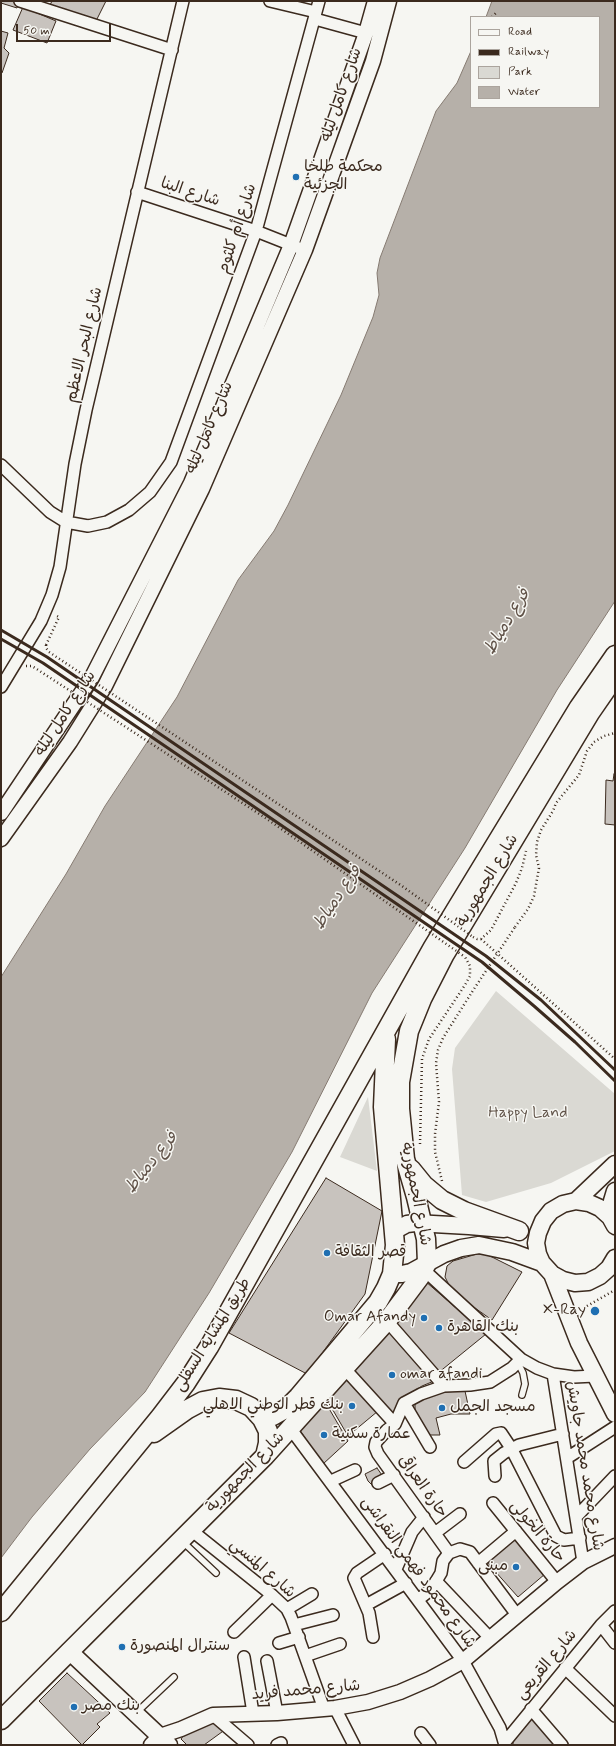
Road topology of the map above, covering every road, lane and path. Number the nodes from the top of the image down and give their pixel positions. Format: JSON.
{"nodes":[{"id":1,"x":20,"y":1,"type":"edge"},
{"id":2,"x":183,"y":1,"type":"edge"},
{"id":3,"x":270,"y":1,"type":"edge"},
{"id":4,"x":375,"y":1,"type":"edge"},
{"id":5,"x":389,"y":1,"type":"edge"},
{"id":6,"x":317,"y":11,"type":"edge"},
{"id":7,"x":496,"y":13,"type":"dead end"},
{"id":8,"x":493,"y":16,"type":"edge"},
{"id":9,"x":366,"y":33,"type":"junction"},
{"id":10,"x":172,"y":50,"type":"junction"},
{"id":11,"x":138,"y":192,"type":"junction"},
{"id":12,"x":256,"y":231,"type":"junction"},
{"id":13,"x":291,"y":245,"type":"junction"},
{"id":14,"x":305,"y":250,"type":"junction"},
{"id":15,"x":1,"y":465,"type":"edge"},
{"id":16,"x":66,"y":522,"type":"junction"},
{"id":17,"x":46,"y":644,"type":"dead end"},
{"id":18,"x":615,"y":655,"type":"edge"},
{"id":19,"x":26,"y":666,"type":"dead end"},
{"id":20,"x":615,"y":677,"type":"edge"},
{"id":21,"x":1,"y":687,"type":"edge"},
{"id":22,"x":615,"y":733,"type":"edge"},
{"id":23,"x":1,"y":813,"type":"edge"},
{"id":24,"x":1,"y":839,"type":"edge"},
{"id":25,"x":473,"y":937,"type":"dead end"},
{"id":26,"x":481,"y":939,"type":"dead end"},
{"id":27,"x":387,"y":1032,"type":"junction"},
{"id":28,"x":615,"y":1059,"type":"edge"},
{"id":29,"x":412,"y":1154,"type":"junction"},
{"id":30,"x":615,"y":1164,"type":"edge"},
{"id":31,"x":438,"y":1178,"type":"dead end"},
{"id":32,"x":442,"y":1179,"type":"junction"},
{"id":33,"x":615,"y":1191,"type":"edge"},
{"id":34,"x":442,"y":1200,"type":"junction"},
{"id":35,"x":576,"y":1201,"type":"junction"},
{"id":36,"x":612,"y":1221,"type":"edge"},
{"id":37,"x":422,"y":1224,"type":"junction"},
{"id":38,"x":394,"y":1231,"type":"junction"},
{"id":39,"x":519,"y":1231,"type":"junction"},
{"id":40,"x":538,"y":1233,"type":"junction"},
{"id":41,"x":615,"y":1258,"type":"edge"},
{"id":42,"x":425,"y":1266,"type":"junction"},
{"id":43,"x":547,"y":1269,"type":"junction"},
{"id":44,"x":392,"y":1274,"type":"junction"},
{"id":45,"x":615,"y":1290,"type":"edge"},
{"id":46,"x":568,"y":1317,"type":"junction"},
{"id":47,"x":387,"y":1321,"type":"junction"},
{"id":48,"x":520,"y":1361,"type":"junction"},
{"id":49,"x":344,"y":1368,"type":"junction"},
{"id":50,"x":553,"y":1374,"type":"junction"},
{"id":51,"x":595,"y":1376,"type":"junction"},
{"id":52,"x":444,"y":1386,"type":"junction"},
{"id":53,"x":522,"y":1395,"type":"dead end"},
{"id":54,"x":404,"y":1403,"type":"junction"},
{"id":55,"x":615,"y":1416,"type":"edge"},
{"id":56,"x":262,"y":1419,"type":"junction"},
{"id":57,"x":395,"y":1424,"type":"junction"},
{"id":58,"x":290,"y":1428,"type":"junction"},
{"id":59,"x":563,"y":1434,"type":"junction"},
{"id":60,"x":430,"y":1447,"type":"dead end"},
{"id":61,"x":511,"y":1448,"type":"junction"},
{"id":62,"x":132,"y":1449,"type":"junction"},
{"id":63,"x":265,"y":1456,"type":"junction"},
{"id":64,"x":567,"y":1458,"type":"junction"},
{"id":65,"x":464,"y":1462,"type":"dead end"},
{"id":66,"x":355,"y":1470,"type":"dead end"},
{"id":67,"x":394,"y":1475,"type":"junction"},
{"id":68,"x":495,"y":1476,"type":"dead end"},
{"id":69,"x":615,"y":1476,"type":"edge"},
{"id":70,"x":331,"y":1481,"type":"junction"},
{"id":71,"x":378,"y":1483,"type":"dead end"},
{"id":72,"x":493,"y":1503,"type":"dead end"},
{"id":73,"x":460,"y":1514,"type":"dead end"},
{"id":74,"x":424,"y":1517,"type":"junction"},
{"id":75,"x":576,"y":1517,"type":"junction"},
{"id":76,"x":516,"y":1532,"type":"junction"},
{"id":77,"x":435,"y":1533,"type":"junction"},
{"id":78,"x":186,"y":1535,"type":"junction"},
{"id":79,"x":580,"y":1538,"type":"junction"},
{"id":80,"x":615,"y":1546,"type":"edge"},
{"id":81,"x":385,"y":1554,"type":"junction"},
{"id":82,"x":449,"y":1554,"type":"junction"},
{"id":83,"x":478,"y":1562,"type":"junction"},
{"id":84,"x":583,"y":1562,"type":"junction"},
{"id":85,"x":396,"y":1569,"type":"junction"},
{"id":86,"x":216,"y":1573,"type":"dead end"},
{"id":87,"x":436,"y":1581,"type":"junction"},
{"id":88,"x":557,"y":1582,"type":"junction"},
{"id":89,"x":406,"y":1583,"type":"junction"},
{"id":90,"x":312,"y":1594,"type":"dead end"},
{"id":91,"x":272,"y":1595,"type":"junction"},
{"id":92,"x":419,"y":1600,"type":"junction"},
{"id":93,"x":366,"y":1605,"type":"junction"},
{"id":94,"x":287,"y":1610,"type":"junction"},
{"id":95,"x":615,"y":1611,"type":"edge"},
{"id":96,"x":1,"y":1612,"type":"edge"},
{"id":97,"x":333,"y":1615,"type":"dead end"},
{"id":98,"x":517,"y":1615,"type":"junction"},
{"id":99,"x":294,"y":1625,"type":"junction"},
{"id":100,"x":601,"y":1625,"type":"junction"},
{"id":101,"x":234,"y":1632,"type":"dead end"},
{"id":102,"x":299,"y":1637,"type":"junction"},
{"id":103,"x":372,"y":1637,"type":"dead end"},
{"id":104,"x":490,"y":1638,"type":"junction"},
{"id":105,"x":279,"y":1643,"type":"dead end"},
{"id":106,"x":615,"y":1643,"type":"edge"},
{"id":107,"x":340,"y":1644,"type":"dead end"},
{"id":108,"x":69,"y":1651,"type":"junction"},
{"id":109,"x":305,"y":1656,"type":"junction"},
{"id":110,"x":244,"y":1657,"type":"dead end"},
{"id":111,"x":463,"y":1661,"type":"junction"},
{"id":112,"x":267,"y":1662,"type":"dead end"},
{"id":113,"x":565,"y":1668,"type":"junction"},
{"id":114,"x":174,"y":1677,"type":"dead end"},
{"id":115,"x":329,"y":1708,"type":"junction"},
{"id":116,"x":531,"y":1709,"type":"junction"},
{"id":117,"x":136,"y":1713,"type":"junction"},
{"id":118,"x":253,"y":1713,"type":"junction"},
{"id":119,"x":277,"y":1713,"type":"junction"},
{"id":120,"x":213,"y":1715,"type":"junction"},
{"id":121,"x":615,"y":1716,"type":"edge"},
{"id":122,"x":1,"y":1720,"type":"edge"},
{"id":123,"x":421,"y":1733,"type":"dead end"},
{"id":124,"x":160,"y":1742,"type":"edge"},
{"id":125,"x":505,"y":1743,"type":"edge"},
{"id":126,"x":248,"y":1745,"type":"edge"},
{"id":127,"x":354,"y":1745,"type":"edge"},
{"id":128,"x":430,"y":1745,"type":"edge"},
{"id":129,"x":562,"y":1745,"type":"edge"}],
"edges":[{"from":1,"to":10,"type":"street"},
{"from":2,"to":10,"type":"street","name":"شارع البحر الاعظم"},
{"from":3,"to":6,"type":"street"},
{"from":4,"to":9,"type":"street","name":"شارع كامل ليله"},
{"from":5,"to":14,"type":"street","name":"شارع كامل ليله"},
{"from":6,"to":9,"type":"street"},
{"from":6,"to":12,"type":"street","name":"شارع أم كلثوم"},
{"from":7,"to":8,"type":"path"},
{"from":9,"to":13,"type":"street","name":"شارع كامل ليله"},
{"from":10,"to":11,"type":"street","name":"شارع البحر الاعظم"},
{"from":11,"to":12,"type":"street","name":"شارع البنا"},
{"from":11,"to":16,"type":"street","name":"شارع البحر الاعظم"},
{"from":12,"to":13,"type":"street","name":"شارع البنا"},
{"from":12,"to":16,"type":"street","name":"شارع أم كلثوم"},
{"from":13,"to":14,"type":"street","name":"شارع البنا"},
{"from":13,"to":23,"type":"street","name":"شارع كامل ليله"},
{"from":14,"to":24,"type":"street","name":"شارع كامل ليله"},
{"from":15,"to":16,"type":"street"},
{"from":16,"to":21,"type":"street","name":"شارع البحر الاعظم"},
{"from":17,"to":25,"type":"path","bridge":true},
{"from":18,"to":27,"type":"main road","name":"شارع الجمهورية"},
{"from":19,"to":29,"type":"path","bridge":true},
{"from":20,"to":29,"type":"main road","name":"شارع الجمهورية"},
{"from":22,"to":32,"type":"path","bridge":true},
{"from":26,"to":28,"type":"path"},
{"from":27,"to":38,"type":"main road","name":"شارع الجمهورية"},
{"from":27,"to":62,"type":"main road","name":"طريق المشايه السفلى"},
{"from":29,"to":34,"type":"main road"},
{"from":29,"to":37,"type":"main road","name":"شارع الجمهورية"},
{"from":30,"to":35,"type":"main road"},
{"from":31,"to":32,"type":"path"},
{"from":32,"to":34,"type":"path"},
{"from":33,"to":36,"type":"main road"},
{"from":34,"to":39,"type":"main road"},
{"from":35,"to":36,"type":"main road"},
{"from":35,"to":40,"type":"main road"},
{"from":37,"to":38,"type":"main road"},
{"from":37,"to":39,"type":"main road"},
{"from":37,"to":42,"type":"main road","name":"شارع الجمهورية"},
{"from":38,"to":44,"type":"main road","name":"شارع الجمهورية"},
{"from":39,"to":40,"type":"main road"},
{"from":40,"to":43,"type":"main road"},
{"from":41,"to":43,"type":"main road"},
{"from":42,"to":43,"type":"main road"},
{"from":42,"to":44,"type":"main road"},
{"from":42,"to":47,"type":"main road","name":"شارع الجمهورية"},
{"from":42,"to":48,"type":"street"},
{"from":43,"to":46,"type":"main road"},
{"from":44,"to":56,"type":"main road","name":"شارع الجمهورية"},
{"from":45,"to":46,"type":"path"},
{"from":46,"to":51,"type":"main road"},
{"from":47,"to":49,"type":"main road","name":"شارع الجمهورية"},
{"from":47,"to":52,"type":"street"},
{"from":48,"to":50,"type":"street"},
{"from":48,"to":52,"type":"street"},
{"from":48,"to":53,"type":"lane"},
{"from":49,"to":57,"type":"street"},
{"from":49,"to":58,"type":"main road","name":"شارع الجمهورية"},
{"from":50,"to":51,"type":"street"},
{"from":50,"to":59,"type":"street","name":"شارع محمد محمد جاويش"},
{"from":51,"to":55,"type":"main road"},
{"from":52,"to":54,"type":"street"},
{"from":54,"to":57,"type":"street"},
{"from":54,"to":60,"type":"street"},
{"from":55,"to":64,"type":"street"},
{"from":56,"to":62,"type":"main road"},
{"from":56,"to":63,"type":"main road"},
{"from":57,"to":67,"type":"street","name":"حارة العراقى"},
{"from":58,"to":63,"type":"main road","name":"شارع الجمهورية"},
{"from":58,"to":70,"type":"street","name":"شارع محمود فهمي النقراشى"},
{"from":59,"to":61,"type":"street"},
{"from":59,"to":64,"type":"street","name":"شارع محمد محمد جاويش"},
{"from":61,"to":65,"type":"street"},
{"from":61,"to":68,"type":"street"},
{"from":61,"to":79,"type":"street"},
{"from":62,"to":96,"type":"main road","name":"طريق المشايه السفلى"},
{"from":63,"to":78,"type":"main road","name":"شارع الجمهورية"},
{"from":64,"to":75,"type":"street","name":"شارع محمد محمد جاويش"},
{"from":66,"to":70,"type":"street"},
{"from":67,"to":71,"type":"street"},
{"from":67,"to":74,"type":"street","name":"حارة العراقى"},
{"from":69,"to":75,"type":"street"},
{"from":70,"to":81,"type":"street","name":"شارع محمود فهمي النقراشى"},
{"from":72,"to":76,"type":"street","name":"حارة الخولى"},
{"from":73,"to":77,"type":"street"},
{"from":74,"to":77,"type":"street","name":"حارة العراقى"},
{"from":74,"to":85,"type":"street"},
{"from":75,"to":79,"type":"street","name":"شارع محمد محمد جاويش"},
{"from":76,"to":83,"type":"street"},
{"from":76,"to":88,"type":"street","name":"حارة الخولى"},
{"from":77,"to":82,"type":"street","name":"حارة العراقى"},
{"from":78,"to":86,"type":"lane"},
{"from":78,"to":91,"type":"street","name":"شارع المنسي"},
{"from":78,"to":108,"type":"main road","name":"شارع الجمهورية"},
{"from":79,"to":84,"type":"street","name":"شارع محمد محمد جاويش"},
{"from":80,"to":84,"type":"street","name":"شارع محمد فريد"},
{"from":81,"to":85,"type":"street","name":"شارع محمود فهمي النقراشى"},
{"from":81,"to":93,"type":"street"},
{"from":82,"to":83,"type":"street"},
{"from":82,"to":87,"type":"street"},
{"from":83,"to":98,"type":"street"},
{"from":84,"to":88,"type":"street","name":"شارع محمد فريد"},
{"from":85,"to":89,"type":"street","name":"شارع محمود فهمي النقراشى"},
{"from":87,"to":92,"type":"street"},
{"from":87,"to":104,"type":"street"},
{"from":88,"to":98,"type":"street","name":"شارع محمد فريد"},
{"from":89,"to":92,"type":"street","name":"شارع محمود فهمي النقراشى"},
{"from":89,"to":93,"type":"street"},
{"from":90,"to":94,"type":"street"},
{"from":91,"to":94,"type":"street","name":"شارع المنسي"},
{"from":91,"to":101,"type":"street"},
{"from":92,"to":111,"type":"street","name":"شارع محمود فهمي النقراشى"},
{"from":93,"to":103,"type":"street"},
{"from":94,"to":99,"type":"street","name":"شارع المنسي"},
{"from":95,"to":100,"type":"street","name":"شارع القريعى"},
{"from":97,"to":99,"type":"street"},
{"from":98,"to":104,"type":"street","name":"شارع محمد فريد"},
{"from":99,"to":102,"type":"street","name":"شارع المنسي"},
{"from":100,"to":106,"type":"street"},
{"from":100,"to":113,"type":"street","name":"شارع القريعى"},
{"from":102,"to":105,"type":"street"},
{"from":102,"to":109,"type":"street","name":"شارع المنسي"},
{"from":104,"to":111,"type":"street","name":"شارع محمد فريد"},
{"from":107,"to":109,"type":"street"},
{"from":108,"to":117,"type":"main road"},
{"from":108,"to":122,"type":"main road","name":"شارع الجمهورية"},
{"from":109,"to":115,"type":"street","name":"شارع المنسي"},
{"from":110,"to":118,"type":"street"},
{"from":111,"to":115,"type":"street","name":"شارع محمد فريد"},
{"from":111,"to":125,"type":"street","name":"شارع محمود فهمي النقراشى"},
{"from":112,"to":119,"type":"street"},
{"from":113,"to":116,"type":"street","name":"شارع القريعى"},
{"from":113,"to":121,"type":"street"},
{"from":114,"to":117,"type":"lane"},
{"from":115,"to":119,"type":"street","name":"شارع محمد فريد"},
{"from":115,"to":127,"type":"street","name":"شارع المنسي"},
{"from":116,"to":125,"type":"street","name":"شارع القريعى"},
{"from":116,"to":129,"type":"street"},
{"from":117,"to":124,"type":"main road"},
{"from":118,"to":119,"type":"street","name":"شارع محمد فريد"},
{"from":118,"to":120,"type":"street","name":"شارع محمد فريد"},
{"from":120,"to":124,"type":"street","name":"شارع محمد فريد"},
{"from":120,"to":126,"type":"street"},
{"from":123,"to":128,"type":"street"}]}
